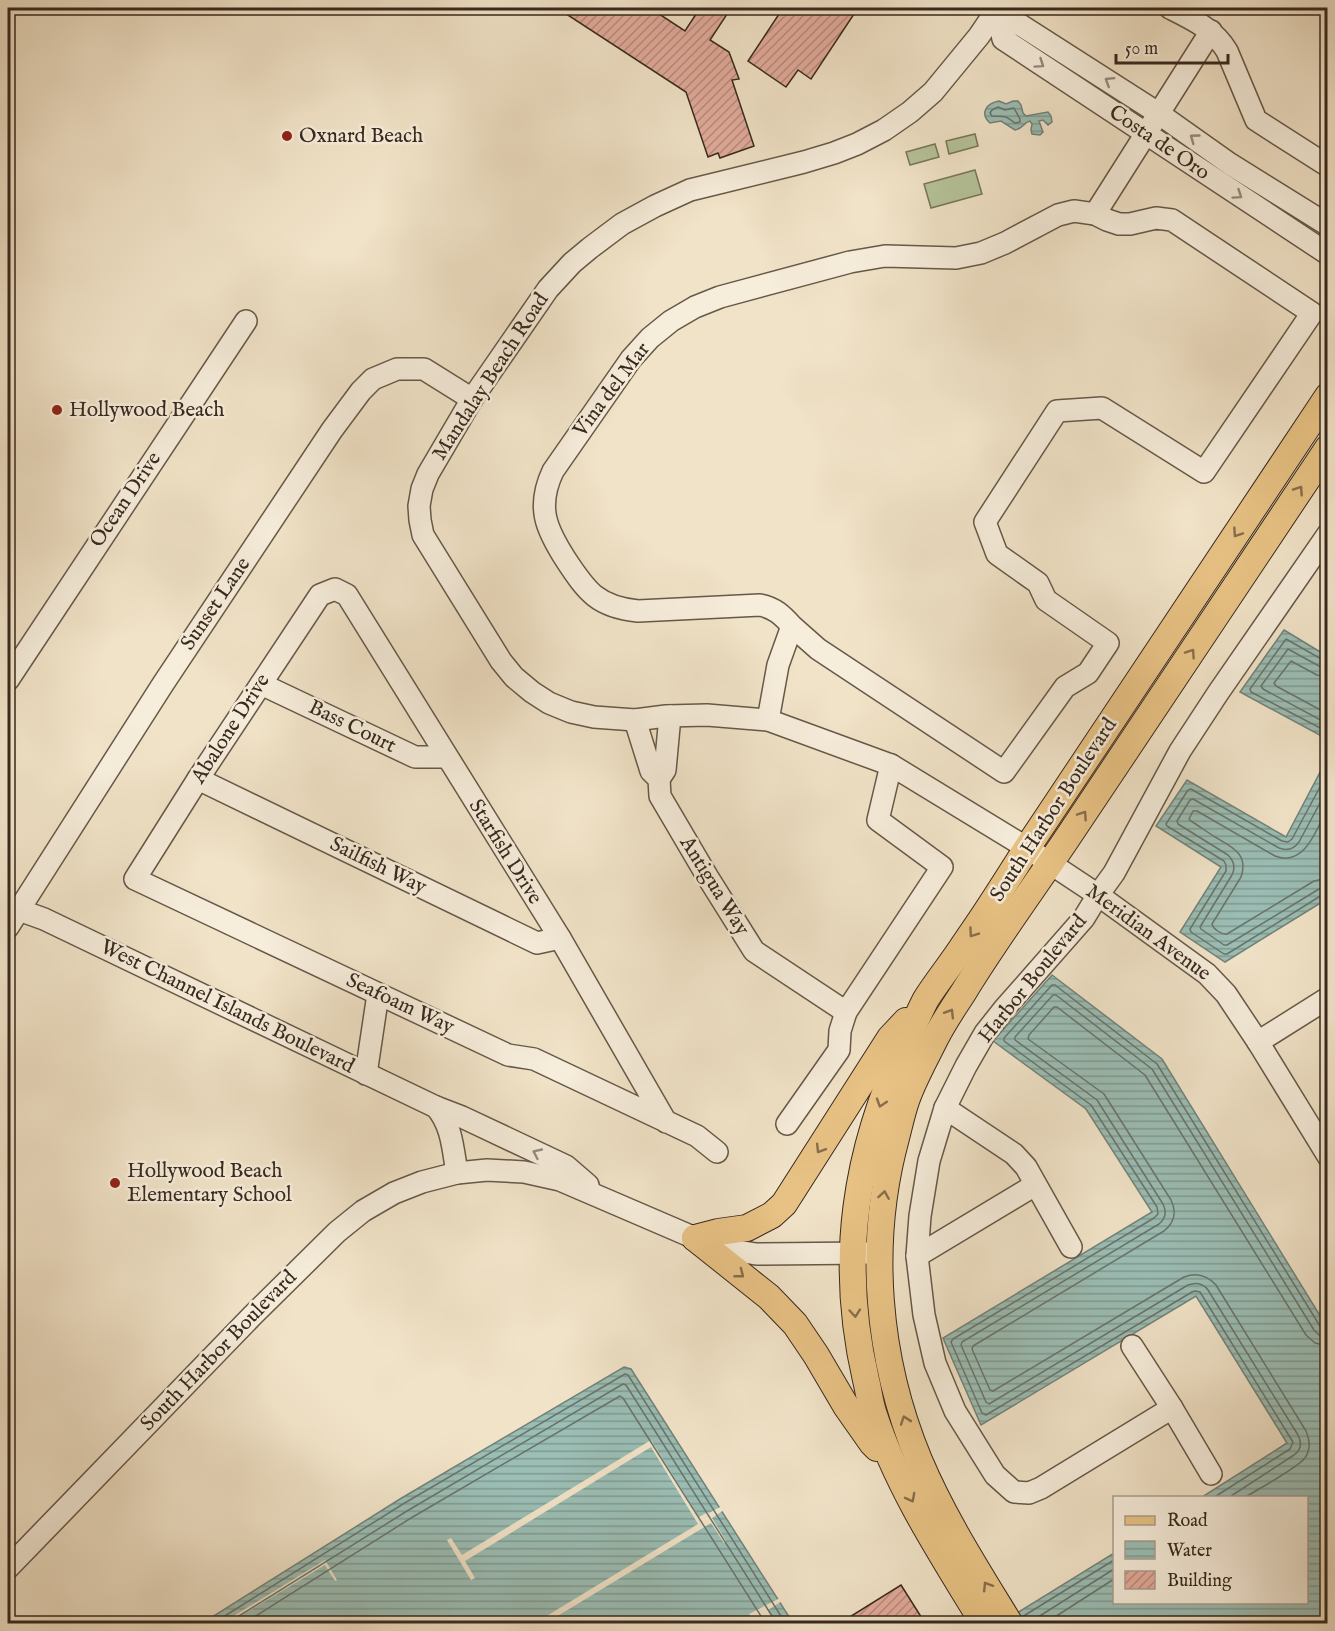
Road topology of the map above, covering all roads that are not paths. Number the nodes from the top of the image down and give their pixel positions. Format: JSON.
{"nodes":[{"id":1,"x":1170,"y":8,"type":"edge"},
{"id":2,"x":996,"y":17,"type":"edge"},
{"id":3,"x":1211,"y":31,"type":"junction"},
{"id":4,"x":1158,"y":113,"type":"junction"},
{"id":5,"x":1145,"y":134,"type":"junction"},
{"id":6,"x":1328,"y":166,"type":"edge"},
{"id":7,"x":1095,"y":214,"type":"junction"},
{"id":8,"x":1328,"y":225,"type":"edge"},
{"id":9,"x":1328,"y":254,"type":"edge"},
{"id":10,"x":246,"y":321,"type":"dead end"},
{"id":11,"x":1328,"y":396,"type":"edge"},
{"id":12,"x":472,"y":399,"type":"junction"},
{"id":13,"x":1328,"y":448,"type":"edge"},
{"id":14,"x":1324,"y":547,"type":"edge"},
{"id":15,"x":335,"y":589,"type":"joint"},
{"id":16,"x":792,"y":626,"type":"junction"},
{"id":17,"x":8,"y":680,"type":"edge"},
{"id":18,"x":261,"y":684,"type":"junction"},
{"id":19,"x":670,"y":716,"type":"junction"},
{"id":20,"x":635,"y":720,"type":"junction"},
{"id":21,"x":768,"y":720,"type":"junction"},
{"id":22,"x":446,"y":757,"type":"junction"},
{"id":23,"x":657,"y":759,"type":"junction"},
{"id":24,"x":891,"y":765,"type":"junction"},
{"id":25,"x":198,"y":779,"type":"junction"},
{"id":26,"x":1027,"y":848,"type":"junction"},
{"id":27,"x":1050,"y":864,"type":"junction"},
{"id":28,"x":135,"y":879,"type":"joint"},
{"id":29,"x":1098,"y":895,"type":"junction"},
{"id":30,"x":11,"y":914,"type":"edge"},
{"id":31,"x":560,"y":938,"type":"junction"},
{"id":32,"x":378,"y":994,"type":"junction"},
{"id":33,"x":1328,"y":998,"type":"edge"},
{"id":34,"x":926,"y":999,"type":"junction"},
{"id":35,"x":846,"y":1012,"type":"junction"},
{"id":36,"x":1258,"y":1042,"type":"junction"},
{"id":37,"x":366,"y":1074,"type":"junction"},
{"id":38,"x":436,"y":1107,"type":"junction"},
{"id":39,"x":945,"y":1108,"type":"junction"},
{"id":40,"x":666,"y":1122,"type":"junction"},
{"id":41,"x":787,"y":1124,"type":"dead end"},
{"id":42,"x":717,"y":1152,"type":"dead end"},
{"id":43,"x":1328,"y":1156,"type":"edge"},
{"id":44,"x":457,"y":1173,"type":"junction"},
{"id":45,"x":1035,"y":1185,"type":"junction"},
{"id":46,"x":602,"y":1197,"type":"junction"},
{"id":47,"x":694,"y":1238,"type":"junction"},
{"id":48,"x":1071,"y":1246,"type":"dead end"},
{"id":49,"x":879,"y":1253,"type":"junction"},
{"id":50,"x":852,"y":1254,"type":"junction"},
{"id":51,"x":917,"y":1256,"type":"junction"},
{"id":52,"x":1132,"y":1346,"type":"dead end"},
{"id":53,"x":1172,"y":1408,"type":"junction"},
{"id":54,"x":892,"y":1462,"type":"junction"},
{"id":55,"x":1211,"y":1474,"type":"dead end"},
{"id":56,"x":955,"y":1555,"type":"junction"},
{"id":57,"x":8,"y":1568,"type":"edge"},
{"id":58,"x":984,"y":1623,"type":"edge"},
{"id":59,"x":1010,"y":1623,"type":"edge"}],
"edges":[{"from":1,"to":3,"type":"street"},
{"from":4,"to":2,"type":"street","name":"Costa de Oro","one_way":true},
{"from":2,"to":5,"type":"street","name":"Costa de Oro","one_way":true},
{"from":2,"to":12,"type":"street","name":"Mandalay Beach Road"},
{"from":3,"to":4,"type":"street"},
{"from":3,"to":6,"type":"street"},
{"from":4,"to":5,"type":"street"},
{"from":8,"to":4,"type":"street","name":"Costa de Oro","one_way":true},
{"from":5,"to":7,"type":"street"},
{"from":5,"to":9,"type":"street","name":"Costa de Oro","one_way":true},
{"from":7,"to":16,"type":"street","name":"Vina del Mar"},
{"from":7,"to":16,"type":"street","name":"Vina del Mar"},
{"from":10,"to":17,"type":"street","name":"Ocean Drive"},
{"from":11,"to":26,"type":"main road","name":"South Harbor Boulevard","one_way":true},
{"from":12,"to":20,"type":"street","name":"Mandalay Beach Road"},
{"from":12,"to":30,"type":"street","name":"Sunset Lane"},
{"from":27,"to":13,"type":"main road","name":"South Harbor Boulevard","one_way":true},
{"from":14,"to":29,"type":"street","name":"Harbor Boulevard"},
{"from":15,"to":18,"type":"street","name":"Abalone Drive"},
{"from":15,"to":22,"type":"street","name":"Starfish Drive"},
{"from":16,"to":21,"type":"street"},
{"from":18,"to":22,"type":"street","name":"Bass Court"},
{"from":18,"to":25,"type":"street","name":"Abalone Drive"},
{"from":19,"to":20,"type":"street","name":"Mandalay Beach Road"},
{"from":19,"to":21,"type":"street","name":"Mandalay Beach Road"},
{"from":19,"to":23,"type":"street"},
{"from":20,"to":23,"type":"street","name":"Antigua Way"},
{"from":21,"to":24,"type":"street","name":"Mandalay Beach Road"},
{"from":22,"to":31,"type":"street","name":"Starfish Drive"},
{"from":23,"to":35,"type":"street","name":"Antigua Way"},
{"from":24,"to":26,"type":"street","name":"Mandalay Beach Road"},
{"from":24,"to":35,"type":"street"},
{"from":25,"to":28,"type":"street","name":"Abalone Drive"},
{"from":25,"to":31,"type":"street","name":"Sailfish Way"},
{"from":26,"to":27,"type":"street","name":"Meridian Avenue"},
{"from":26,"to":34,"type":"main road","name":"South Harbor Boulevard","one_way":true},
{"from":27,"to":29,"type":"street","name":"Meridian Avenue"},
{"from":49,"to":27,"type":"main road","name":"South Harbor Boulevard","one_way":true},
{"from":28,"to":32,"type":"street","name":"Seafoam Way"},
{"from":29,"to":36,"type":"street","name":"Meridian Avenue"},
{"from":29,"to":39,"type":"street","name":"Harbor Boulevard"},
{"from":30,"to":37,"type":"street","name":"West Channel Islands Boulevard"},
{"from":31,"to":40,"type":"street","name":"Starfish Drive"},
{"from":32,"to":37,"type":"street"},
{"from":32,"to":40,"type":"street","name":"Seafoam Way"},
{"from":33,"to":36,"type":"street"},
{"from":34,"to":47,"type":"main road","one_way":true},
{"from":34,"to":50,"type":"main road","name":"South Harbor Boulevard","one_way":true},
{"from":35,"to":41,"type":"street"},
{"from":36,"to":43,"type":"street","name":"Meridian Avenue"},
{"from":37,"to":38,"type":"street","name":"West Channel Islands Boulevard"},
{"from":38,"to":44,"type":"street"},
{"from":46,"to":38,"type":"street","name":"West Channel Islands Boulevard","one_way":true},
{"from":39,"to":45,"type":"street"},
{"from":39,"to":51,"type":"street","name":"Harbor Boulevard"},
{"from":40,"to":42,"type":"street","name":"Seafoam Way"},
{"from":44,"to":46,"type":"street","name":"West Channel Islands Boulevard"},
{"from":44,"to":57,"type":"street","name":"South Harbor Boulevard"},
{"from":45,"to":48,"type":"street"},
{"from":45,"to":51,"type":"street"},
{"from":46,"to":47,"type":"street","name":"West Channel Islands Boulevard"},
{"from":47,"to":50,"type":"street","name":"West Channel Islands Boulevard"},
{"from":47,"to":54,"type":"main road","one_way":true},
{"from":49,"to":50,"type":"street","name":"West Channel Islands Boulevard"},
{"from":56,"to":49,"type":"main road","one_way":true},
{"from":50,"to":54,"type":"main road","one_way":true},
{"from":51,"to":53,"type":"street","name":"Harbor Boulevard"},
{"from":52,"to":53,"type":"street"},
{"from":53,"to":55,"type":"street"},
{"from":54,"to":56,"type":"main road","one_way":true},
{"from":56,"to":58,"type":"main road"},
{"from":59,"to":56,"type":"main road","one_way":true}]}
